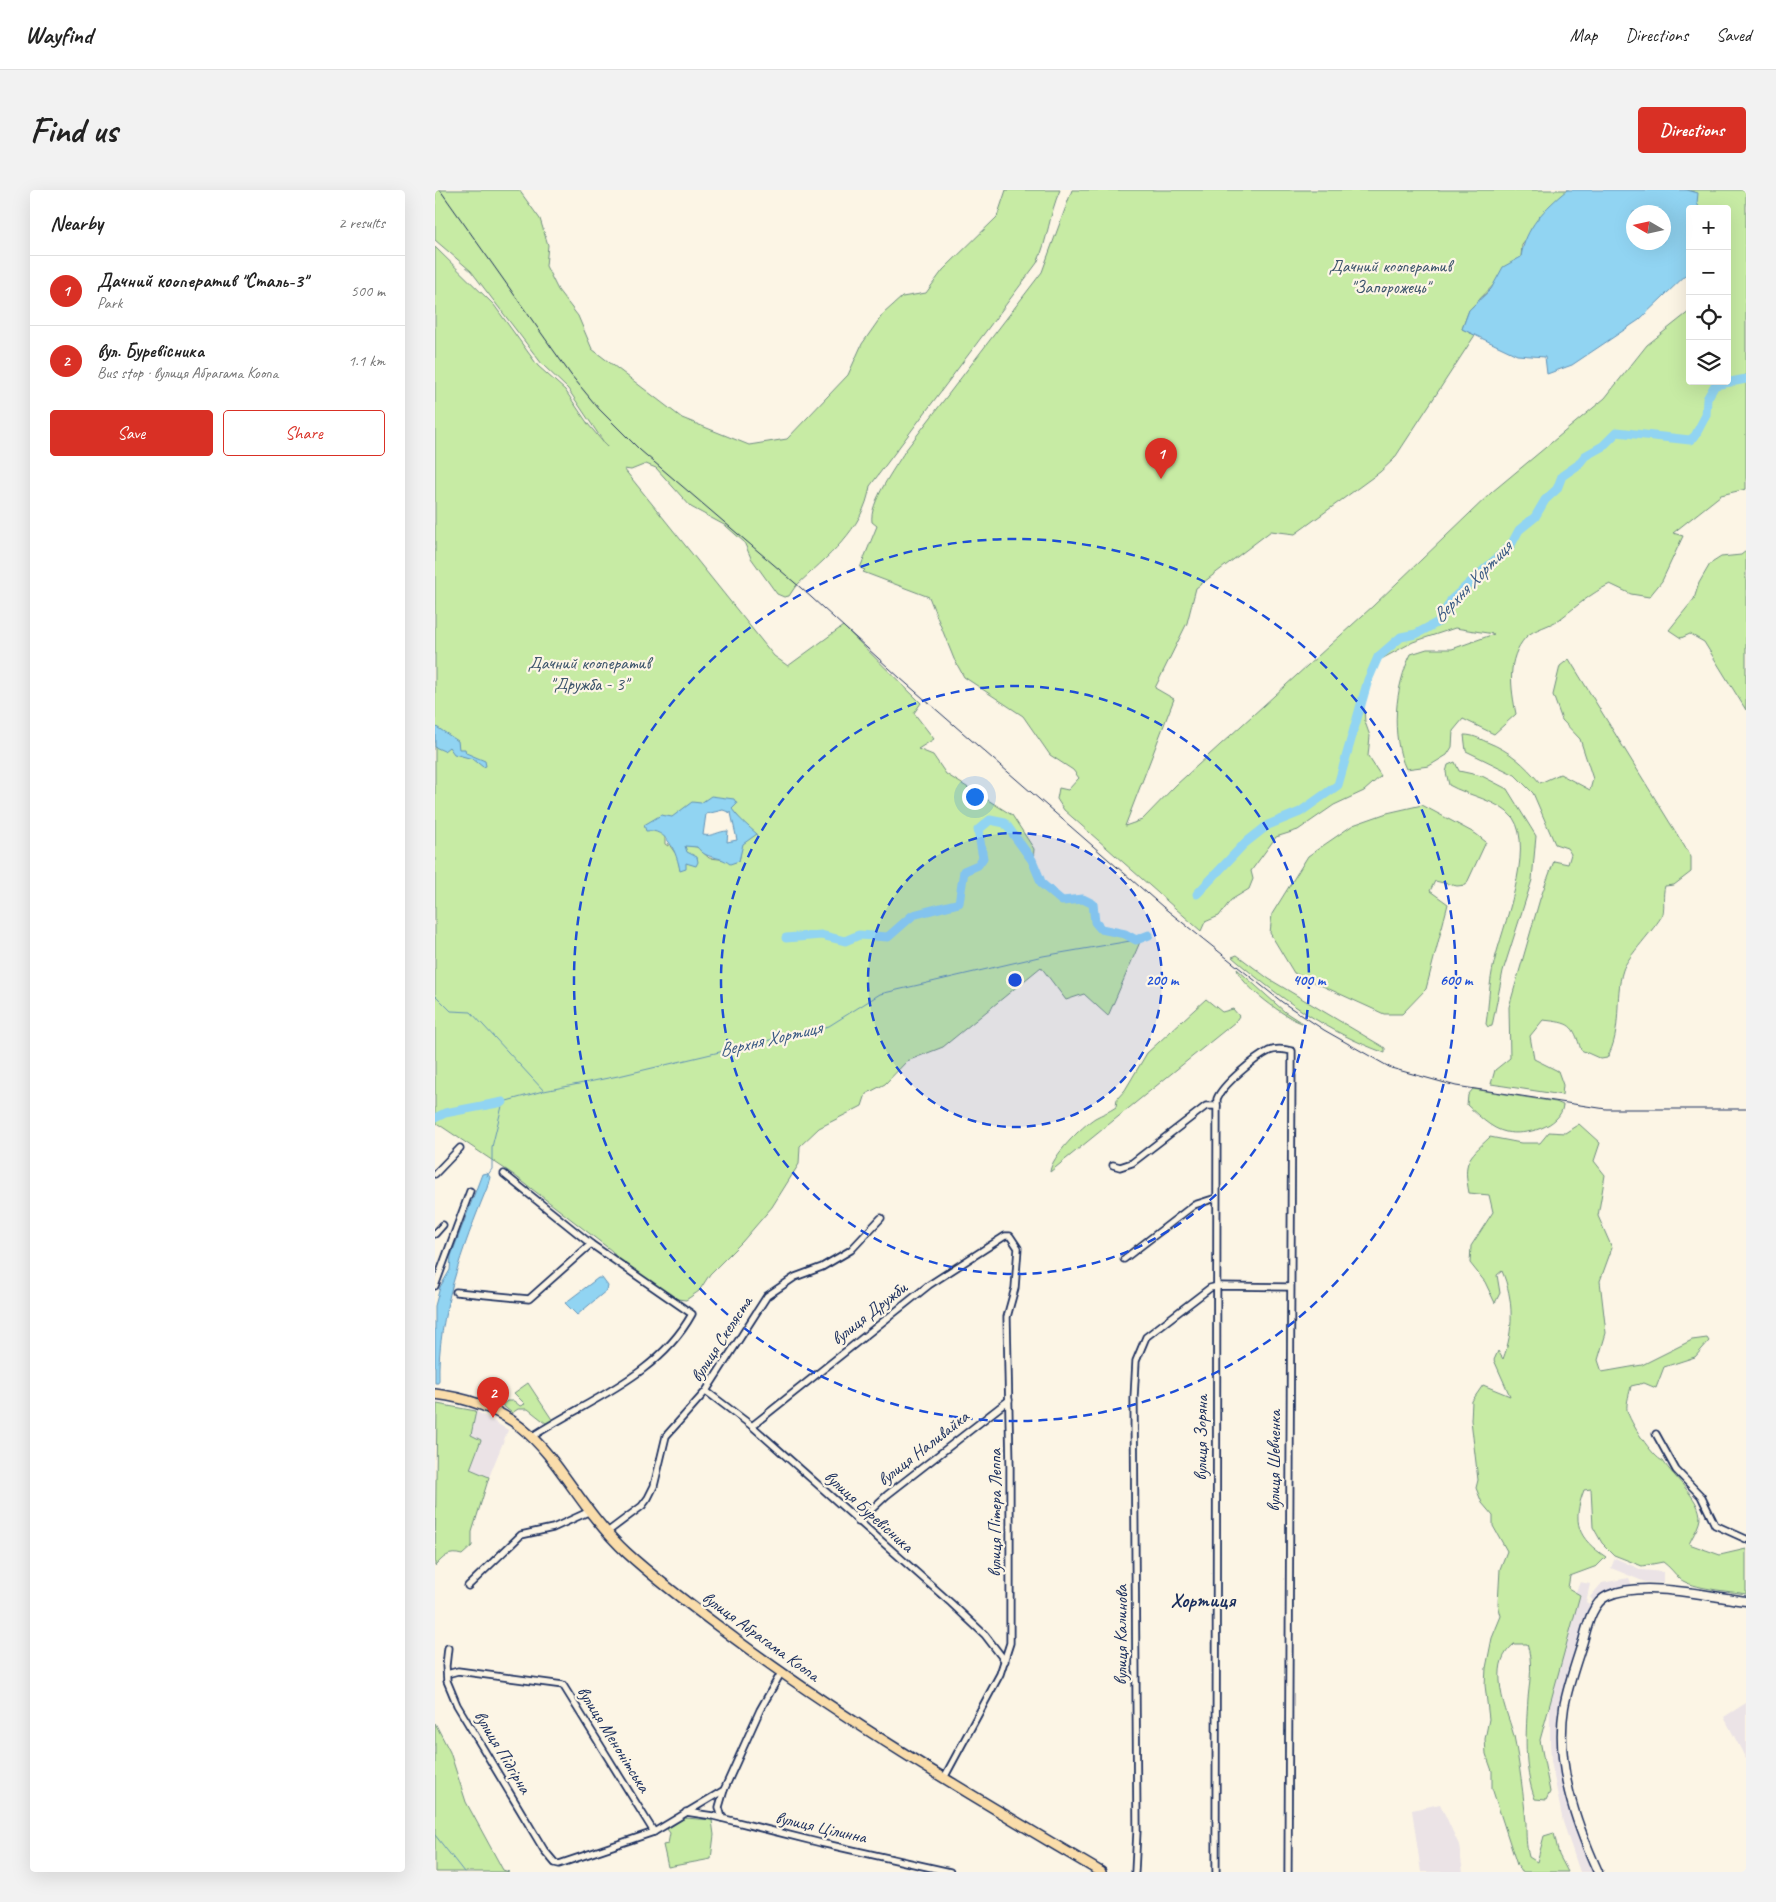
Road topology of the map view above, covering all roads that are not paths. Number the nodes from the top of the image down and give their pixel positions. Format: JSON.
{"nodes":[{"id":1,"x":1217,"y":1106,"type":"junction"},
{"id":2,"x":460,"y":1148,"type":"dead end"},
{"id":3,"x":1113,"y":1165,"type":"dead end"},
{"id":4,"x":435,"y":1174,"type":"edge"},
{"id":5,"x":504,"y":1174,"type":"dead end"},
{"id":6,"x":470,"y":1191,"type":"dead end"},
{"id":7,"x":1216,"y":1198,"type":"junction"},
{"id":8,"x":881,"y":1218,"type":"dead end"},
{"id":9,"x":443,"y":1225,"type":"dead end"},
{"id":10,"x":435,"y":1234,"type":"edge"},
{"id":11,"x":1011,"y":1236,"type":"joint"},
{"id":12,"x":591,"y":1244,"type":"junction"},
{"id":13,"x":1124,"y":1259,"type":"dead end"},
{"id":14,"x":435,"y":1286,"type":"edge"},
{"id":15,"x":1218,"y":1286,"type":"junction"},
{"id":16,"x":1290,"y":1287,"type":"junction"},
{"id":17,"x":456,"y":1292,"type":"dead end"},
{"id":18,"x":706,"y":1391,"type":"junction"},
{"id":19,"x":435,"y":1394,"type":"edge"},
{"id":20,"x":1009,"y":1400,"type":"junction"},
{"id":21,"x":752,"y":1426,"type":"junction"},
{"id":22,"x":1656,"y":1434,"type":"dead end"},
{"id":23,"x":533,"y":1436,"type":"junction"},
{"id":24,"x":588,"y":1512,"type":"junction"},
{"id":25,"x":858,"y":1522,"type":"junction"},
{"id":26,"x":606,"y":1533,"type":"junction"},
{"id":27,"x":1746,"y":1539,"type":"edge"},
{"id":28,"x":468,"y":1586,"type":"dead end"},
{"id":29,"x":1746,"y":1601,"type":"edge"},
{"id":30,"x":448,"y":1648,"type":"dead end"},
{"id":31,"x":1005,"y":1661,"type":"junction"},
{"id":32,"x":781,"y":1673,"type":"junction"},
{"id":33,"x":447,"y":1674,"type":"junction"},
{"id":34,"x":944,"y":1778,"type":"junction"},
{"id":35,"x":724,"y":1790,"type":"junction"},
{"id":36,"x":686,"y":1812,"type":"junction"},
{"id":37,"x":722,"y":1818,"type":"junction"},
{"id":38,"x":654,"y":1832,"type":"junction"},
{"id":39,"x":949,"y":1872,"type":"edge"},
{"id":40,"x":1101,"y":1872,"type":"edge"},
{"id":41,"x":1135,"y":1872,"type":"edge"},
{"id":42,"x":1216,"y":1872,"type":"edge"},
{"id":43,"x":1288,"y":1872,"type":"edge"},
{"id":44,"x":1598,"y":1872,"type":"edge"}],
"edges":[{"from":1,"to":3,"type":"street"},
{"from":1,"to":7,"type":"street","name":"вулиця Зоряна"},
{"from":1,"to":16,"type":"street","name":"вулиця Шевченка"},
{"from":2,"to":4,"type":"street"},
{"from":5,"to":12,"type":"street"},
{"from":6,"to":14,"type":"street"},
{"from":7,"to":13,"type":"street"},
{"from":7,"to":15,"type":"street","name":"вулиця Зоряна"},
{"from":8,"to":18,"type":"street","name":"вулиця Скеляста"},
{"from":9,"to":10,"type":"street"},
{"from":11,"to":20,"type":"street","name":"вулиця Пітера Леппа"},
{"from":11,"to":21,"type":"street","name":"вулиця Дружби"},
{"from":12,"to":17,"type":"street"},
{"from":12,"to":23,"type":"street"},
{"from":15,"to":16,"type":"street"},
{"from":15,"to":41,"type":"street","name":"вулиця Калинова"},
{"from":15,"to":42,"type":"street","name":"вулиця Зоряна"},
{"from":16,"to":43,"type":"street","name":"вулиця Шевченка"},
{"from":18,"to":21,"type":"street","name":"вулиця Буревісника"},
{"from":18,"to":26,"type":"street","name":"вулиця Скеляста"},
{"from":19,"to":23,"type":"main road","name":"вулиця Абрагама Коопа"},
{"from":20,"to":25,"type":"street","name":"вулиця Наливайка"},
{"from":20,"to":31,"type":"street","name":"вулиця Пітера Леппа"},
{"from":21,"to":25,"type":"street","name":"вулиця Буревісника"},
{"from":22,"to":27,"type":"street"},
{"from":23,"to":24,"type":"main road","name":"вулиця Абрагама Коопа"},
{"from":24,"to":26,"type":"main road","name":"вулиця Абрагама Коопа"},
{"from":24,"to":28,"type":"street"},
{"from":25,"to":31,"type":"street","name":"вулиця Буревісника"},
{"from":26,"to":32,"type":"main road","name":"вулиця Абрагама Коопа"},
{"from":29,"to":44,"type":"street"},
{"from":30,"to":33,"type":"street","name":"вулиця Підгірна"},
{"from":31,"to":34,"type":"street","name":"вулиця Пітера Леппа"},
{"from":32,"to":34,"type":"main road","name":"вулиця Абрагама Коопа"},
{"from":32,"to":35,"type":"street"},
{"from":33,"to":38,"type":"street","name":"вулиця Менонітська"},
{"from":33,"to":38,"type":"street","name":"вулиця Підгірна"},
{"from":34,"to":40,"type":"main road","name":"вулиця Абрагама Коопа"},
{"from":35,"to":36,"type":"street"},
{"from":35,"to":37,"type":"street"},
{"from":36,"to":37,"type":"street","name":"вулиця Цілинна"},
{"from":36,"to":38,"type":"street"},
{"from":37,"to":39,"type":"street","name":"вулиця Цілинна"}]}
